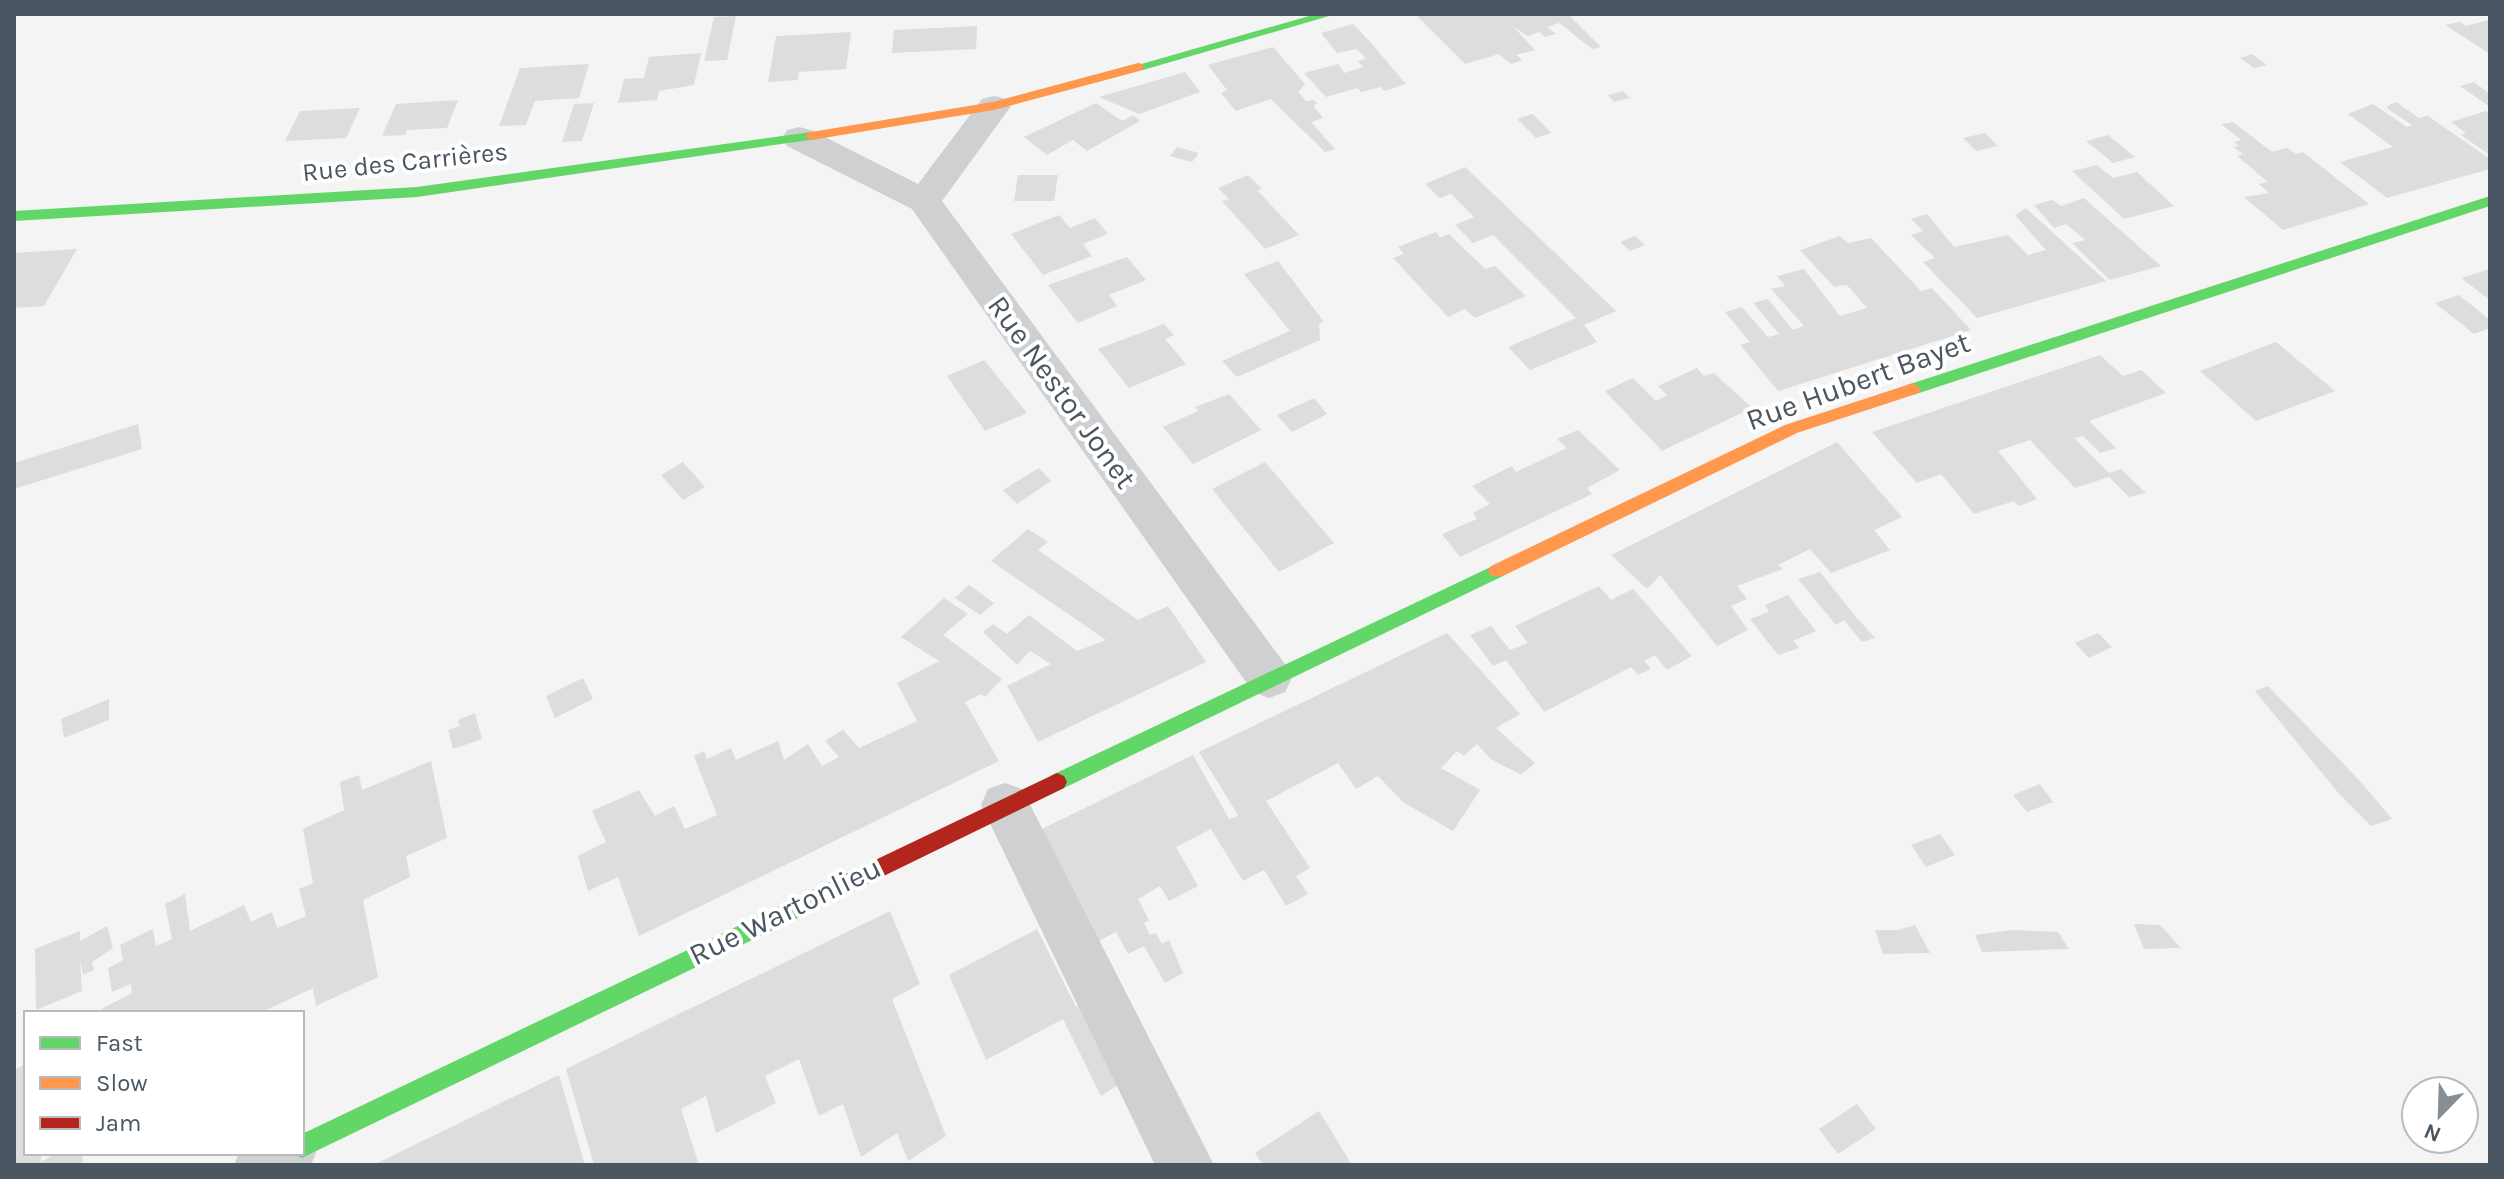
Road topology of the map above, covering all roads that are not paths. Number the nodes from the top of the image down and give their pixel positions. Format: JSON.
{"nodes":[{"id":1,"x":1330,"y":14,"type":"edge"},
{"id":2,"x":994,"y":106,"type":"junction"},
{"id":3,"x":799,"y":138,"type":"junction"},
{"id":4,"x":924,"y":201,"type":"junction"},
{"id":5,"x":2490,"y":201,"type":"edge"},
{"id":6,"x":14,"y":216,"type":"edge"},
{"id":7,"x":1269,"y":678,"type":"junction"},
{"id":8,"x":1005,"y":805,"type":"junction"},
{"id":9,"x":304,"y":1145,"type":"edge"},
{"id":10,"x":284,"y":1155,"type":"edge"},
{"id":11,"x":263,"y":1165,"type":"edge"},
{"id":12,"x":1185,"y":1165,"type":"edge"}],
"edges":[{"from":1,"to":2,"type":"street"},
{"from":2,"to":3,"type":"street"},
{"from":2,"to":4,"type":"street"},
{"from":3,"to":4,"type":"street"},
{"from":3,"to":6,"type":"street","name":"Rue des Carrières"},
{"from":4,"to":7,"type":"street","name":"Rue Nestor Jonet"},
{"from":5,"to":7,"type":"street","name":"Rue Hubert Bayet"},
{"from":7,"to":8,"type":"street","name":"Rue Wartonlieu"},
{"from":8,"to":9,"type":"street","name":"Rue Wartonlieu"},
{"from":8,"to":12,"type":"street"},
{"from":10,"to":11,"type":"street"}]}
